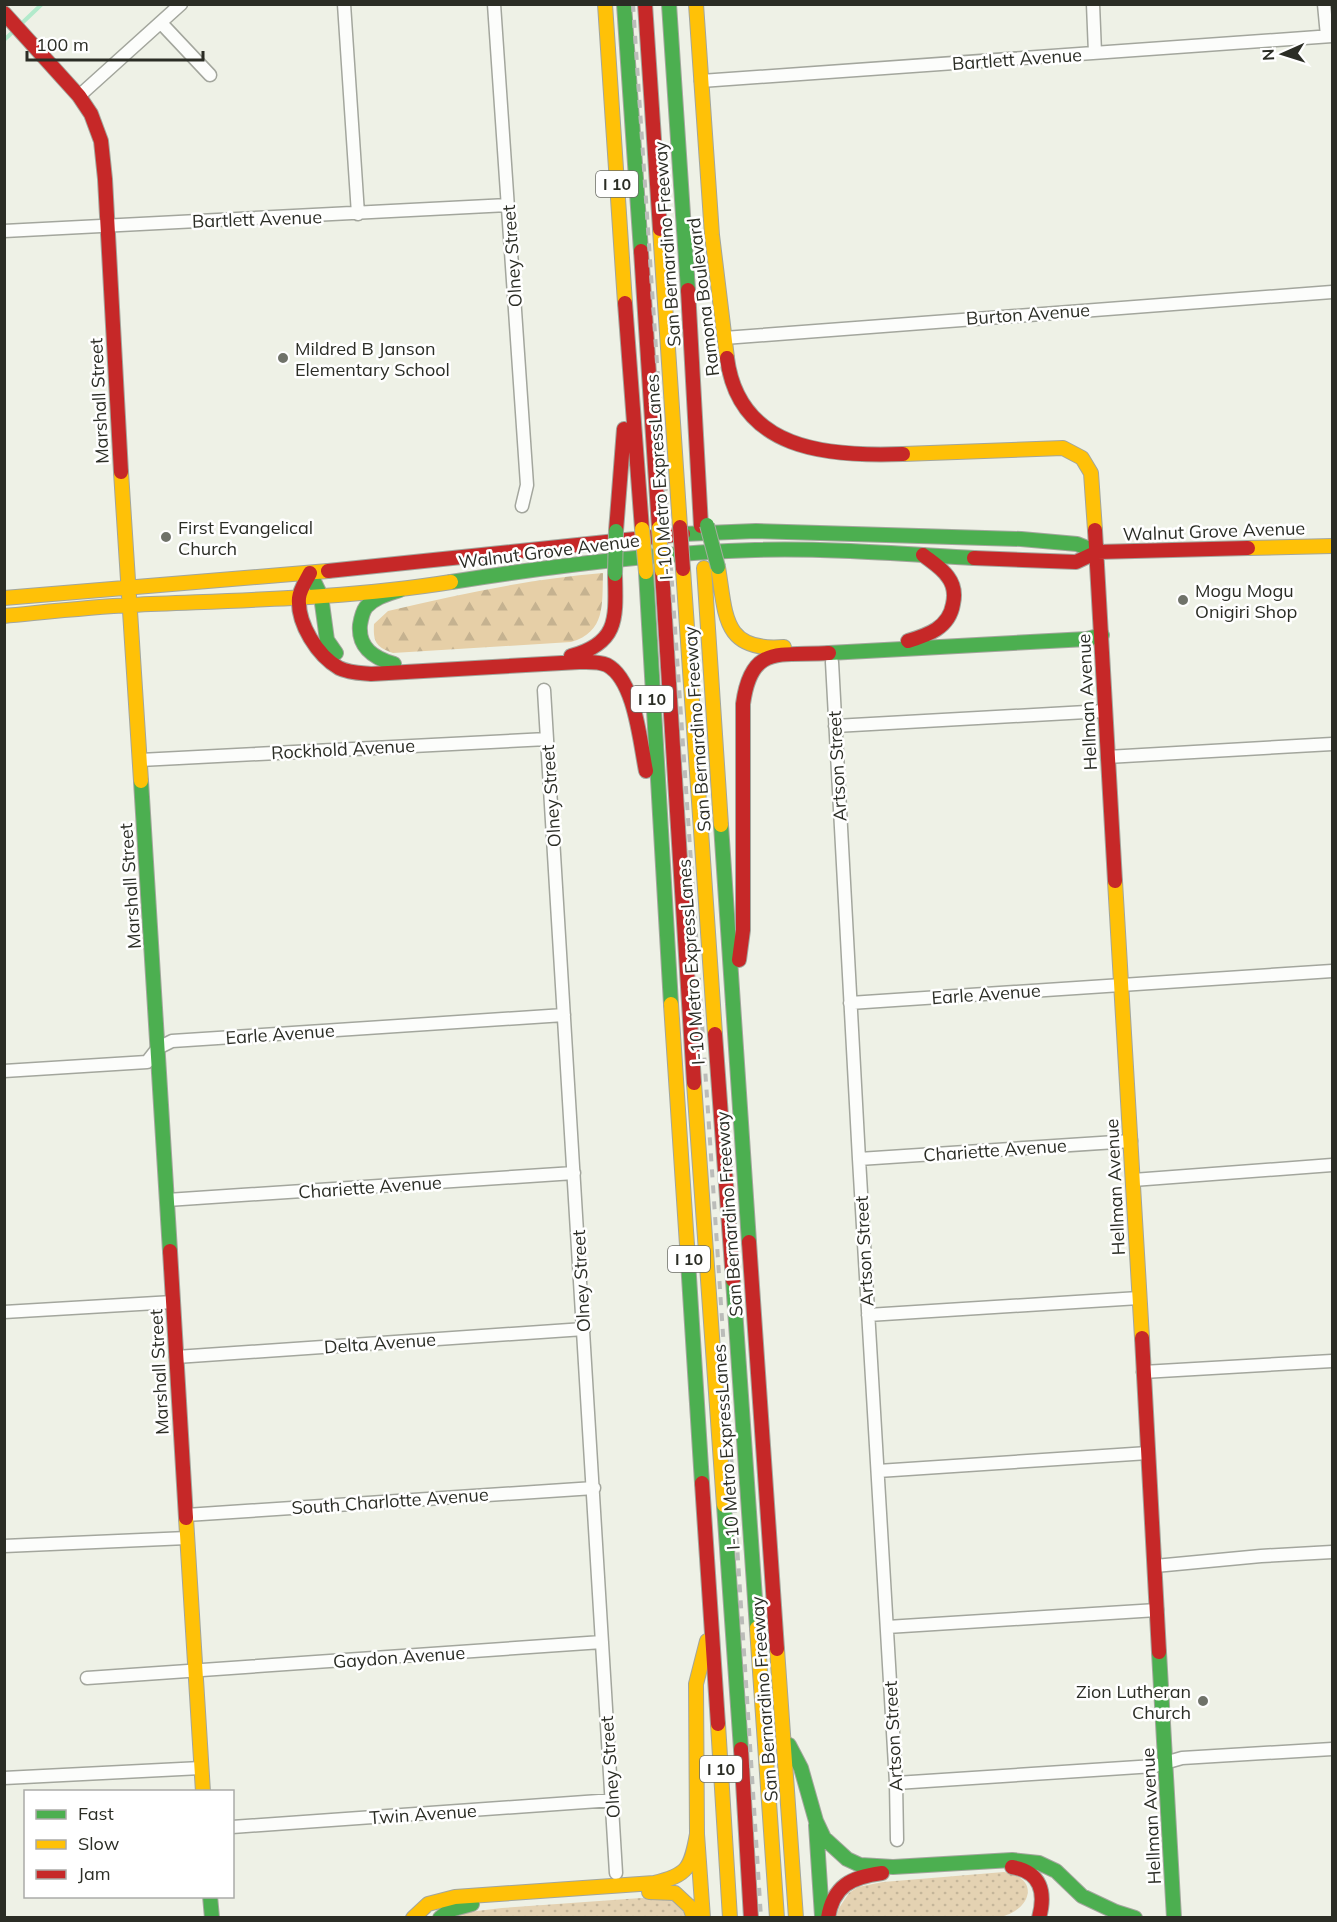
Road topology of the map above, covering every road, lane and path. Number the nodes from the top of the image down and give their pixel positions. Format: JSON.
{"nodes":[{"id":1,"x":181,"y":4,"type":"edge"},
{"id":2,"x":344,"y":4,"type":"edge"},
{"id":3,"x":494,"y":4,"type":"edge"},
{"id":4,"x":605,"y":4,"type":"edge"},
{"id":5,"x":624,"y":4,"type":"edge"},
{"id":6,"x":645,"y":4,"type":"edge"},
{"id":7,"x":669,"y":4,"type":"edge"},
{"id":8,"x":696,"y":4,"type":"edge"},
{"id":9,"x":1093,"y":4,"type":"edge"},
{"id":10,"x":1324,"y":4,"type":"edge"},
{"id":11,"x":7,"y":16,"type":"edge"},
{"id":12,"x":162,"y":24,"type":"junction"},
{"id":13,"x":1330,"y":36,"type":"edge"},
{"id":14,"x":1095,"y":53,"type":"junction"},
{"id":15,"x":210,"y":75,"type":"dead end"},
{"id":16,"x":701,"y":81,"type":"junction"},
{"id":17,"x":79,"y":96,"type":"junction"},
{"id":18,"x":508,"y":206,"type":"junction"},
{"id":19,"x":358,"y":214,"type":"junction"},
{"id":20,"x":107,"y":226,"type":"junction"},
{"id":21,"x":4,"y":231,"type":"edge"},
{"id":22,"x":1332,"y":292,"type":"edge"},
{"id":23,"x":724,"y":338,"type":"junction"},
{"id":24,"x":629,"y":363,"type":"junction"},
{"id":25,"x":1082,"y":458,"type":"joint"},
{"id":26,"x":522,"y":506,"type":"dead end"},
{"id":27,"x":1332,"y":546,"type":"edge"},
{"id":28,"x":1097,"y":552,"type":"junction"},
{"id":29,"x":923,"y":555,"type":"junction"},
{"id":30,"x":711,"y":568,"type":"junction"},
{"id":31,"x":310,"y":573,"type":"junction"},
{"id":32,"x":129,"y":588,"type":"junction"},
{"id":33,"x":400,"y":590,"type":"junction"},
{"id":34,"x":321,"y":596,"type":"junction"},
{"id":35,"x":4,"y":598,"type":"edge"},
{"id":36,"x":299,"y":598,"type":"junction"},
{"id":37,"x":130,"y":605,"type":"junction"},
{"id":38,"x":4,"y":616,"type":"edge"},
{"id":39,"x":1102,"y":635,"type":"junction"},
{"id":40,"x":908,"y":641,"type":"junction"},
{"id":41,"x":832,"y":662,"type":"dead end"},
{"id":42,"x":394,"y":664,"type":"junction"},
{"id":43,"x":544,"y":690,"type":"dead end"},
{"id":44,"x":1104,"y":711,"type":"junction"},
{"id":45,"x":835,"y":726,"type":"junction"},
{"id":46,"x":547,"y":739,"type":"junction"},
{"id":47,"x":1332,"y":744,"type":"edge"},
{"id":48,"x":1107,"y":757,"type":"junction"},
{"id":49,"x":140,"y":760,"type":"junction"},
{"id":50,"x":659,"y":827,"type":"junction"},
{"id":51,"x":1332,"y":971,"type":"edge"},
{"id":52,"x":1121,"y":985,"type":"junction"},
{"id":53,"x":850,"y":1003,"type":"junction"},
{"id":54,"x":733,"y":1011,"type":"junction"},
{"id":55,"x":564,"y":1015,"type":"junction"},
{"id":56,"x":158,"y":1048,"type":"junction"},
{"id":57,"x":4,"y":1071,"type":"edge"},
{"id":58,"x":1131,"y":1141,"type":"junction"},
{"id":59,"x":859,"y":1159,"type":"junction"},
{"id":60,"x":1332,"y":1165,"type":"edge"},
{"id":61,"x":574,"y":1173,"type":"junction"},
{"id":62,"x":1133,"y":1180,"type":"junction"},
{"id":63,"x":166,"y":1200,"type":"junction"},
{"id":64,"x":1139,"y":1298,"type":"junction"},
{"id":65,"x":173,"y":1302,"type":"junction"},
{"id":66,"x":4,"y":1312,"type":"edge"},
{"id":67,"x":868,"y":1315,"type":"junction"},
{"id":68,"x":584,"y":1329,"type":"junction"},
{"id":69,"x":176,"y":1357,"type":"junction"},
{"id":70,"x":1332,"y":1361,"type":"edge"},
{"id":71,"x":1143,"y":1372,"type":"junction"},
{"id":72,"x":1148,"y":1453,"type":"junction"},
{"id":73,"x":878,"y":1471,"type":"junction"},
{"id":74,"x":594,"y":1488,"type":"junction"},
{"id":75,"x":186,"y":1515,"type":"junction"},
{"id":76,"x":187,"y":1538,"type":"junction"},
{"id":77,"x":4,"y":1546,"type":"edge"},
{"id":78,"x":1332,"y":1552,"type":"edge"},
{"id":79,"x":1155,"y":1566,"type":"junction"},
{"id":80,"x":1157,"y":1610,"type":"junction"},
{"id":81,"x":712,"y":1620,"type":"junction"},
{"id":82,"x":887,"y":1627,"type":"junction"},
{"id":83,"x":602,"y":1642,"type":"junction"},
{"id":84,"x":195,"y":1671,"type":"junction"},
{"id":85,"x":87,"y":1678,"type":"dead end"},
{"id":86,"x":785,"y":1738,"type":"junction"},
{"id":87,"x":1332,"y":1749,"type":"edge"},
{"id":88,"x":1166,"y":1762,"type":"junction"},
{"id":89,"x":201,"y":1768,"type":"junction"},
{"id":90,"x":4,"y":1778,"type":"edge"},
{"id":91,"x":896,"y":1783,"type":"junction"},
{"id":92,"x":203,"y":1790,"type":"edge"},
{"id":93,"x":613,"y":1800,"type":"junction"},
{"id":94,"x":816,"y":1821,"type":"junction"},
{"id":95,"x":234,"y":1827,"type":"edge"},
{"id":96,"x":696,"y":1834,"type":"junction"},
{"id":97,"x":897,"y":1840,"type":"dead end"},
{"id":98,"x":616,"y":1873,"type":"dead end"},
{"id":99,"x":210,"y":1898,"type":"edge"},
{"id":100,"x":212,"y":1917,"type":"edge"},
{"id":101,"x":413,"y":1917,"type":"edge"},
{"id":102,"x":440,"y":1917,"type":"edge"},
{"id":103,"x":694,"y":1917,"type":"edge"},
{"id":104,"x":703,"y":1917,"type":"edge"},
{"id":105,"x":730,"y":1917,"type":"edge"},
{"id":106,"x":751,"y":1917,"type":"edge"},
{"id":107,"x":777,"y":1917,"type":"edge"},
{"id":108,"x":796,"y":1917,"type":"edge"},
{"id":109,"x":822,"y":1917,"type":"edge"},
{"id":110,"x":828,"y":1917,"type":"edge"},
{"id":111,"x":1039,"y":1917,"type":"edge"},
{"id":112,"x":1135,"y":1917,"type":"edge"},
{"id":113,"x":1174,"y":1917,"type":"edge"}],
"edges":[{"from":1,"to":12,"type":"street"},
{"from":2,"to":19,"type":"street"},
{"from":3,"to":18,"type":"street","name":"Olney Street"},
{"from":4,"to":24,"type":"main road","number":"I 10"},
{"from":5,"to":106,"type":"main road","name":"I-10 Metro ExpressLanes","bridge":true},
{"from":6,"to":107,"type":"main road","name":"I-10 Metro ExpressLanes","bridge":true},
{"from":7,"to":30,"type":"main road","name":"San Bernardino Freeway","bridge":true},
{"from":8,"to":16,"type":"main road","name":"Ramona Boulevard"},
{"from":9,"to":14,"type":"street"},
{"from":10,"to":13,"type":"street"},
{"from":11,"to":17,"type":"main road","name":"Marshall Street"},
{"from":12,"to":15,"type":"street"},
{"from":12,"to":17,"type":"street"},
{"from":13,"to":14,"type":"street","name":"Bartlett Avenue"},
{"from":14,"to":16,"type":"street","name":"Bartlett Avenue"},
{"from":16,"to":23,"type":"main road","name":"Ramona Boulevard"},
{"from":17,"to":20,"type":"main road","name":"Marshall Street"},
{"from":18,"to":19,"type":"street","name":"Bartlett Avenue"},
{"from":18,"to":26,"type":"street","name":"Olney Street"},
{"from":19,"to":20,"type":"street","name":"Bartlett Avenue"},
{"from":20,"to":21,"type":"street","name":"Bartlett Avenue"},
{"from":20,"to":32,"type":"main road","name":"Marshall Street"},
{"from":22,"to":23,"type":"street","name":"Burton Avenue"},
{"from":23,"to":25,"type":"main road","name":"Ramona Boulevard"},
{"from":24,"to":42,"type":"main road","bridge":true},
{"from":24,"to":50,"type":"main road","number":"I 10","bridge":true},
{"from":25,"to":28,"type":"main road","name":"Hellman Avenue"},
{"from":27,"to":28,"type":"main road","name":"Walnut Grove Avenue"},
{"from":28,"to":29,"type":"main road","name":"Walnut Grove Avenue"},
{"from":28,"to":31,"type":"main road","name":"Walnut Grove Avenue"},
{"from":28,"to":39,"type":"main road","name":"Hellman Avenue"},
{"from":29,"to":33,"type":"main road","name":"Walnut Grove Avenue"},
{"from":29,"to":40,"type":"main road"},
{"from":30,"to":40,"type":"main road"},
{"from":30,"to":54,"type":"main road","name":"San Bernardino Freeway"},
{"from":31,"to":32,"type":"main road","name":"Walnut Grove Avenue"},
{"from":31,"to":34,"type":"main road"},
{"from":31,"to":36,"type":"main road"},
{"from":32,"to":35,"type":"main road","name":"Walnut Grove Avenue"},
{"from":32,"to":37,"type":"main road","name":"Marshall Street"},
{"from":33,"to":34,"type":"main road","name":"Walnut Grove Avenue"},
{"from":33,"to":42,"type":"main road"},
{"from":34,"to":36,"type":"main road","name":"Walnut Grove Avenue"},
{"from":34,"to":42,"type":"main road"},
{"from":36,"to":37,"type":"main road","name":"Walnut Grove Avenue"},
{"from":36,"to":50,"type":"main road"},
{"from":37,"to":38,"type":"main road","name":"Walnut Grove Avenue"},
{"from":37,"to":49,"type":"main road","name":"Marshall Street"},
{"from":39,"to":40,"type":"main road"},
{"from":39,"to":44,"type":"main road","name":"Hellman Avenue"},
{"from":39,"to":54,"type":"main road"},
{"from":41,"to":45,"type":"street","name":"Artson Street"},
{"from":43,"to":46,"type":"street","name":"Olney Street"},
{"from":44,"to":45,"type":"street"},
{"from":44,"to":48,"type":"main road","name":"Hellman Avenue"},
{"from":45,"to":53,"type":"street","name":"Artson Street"},
{"from":46,"to":49,"type":"street","name":"Rockhold Avenue"},
{"from":46,"to":55,"type":"street","name":"Olney Street"},
{"from":47,"to":48,"type":"street"},
{"from":48,"to":52,"type":"main road","name":"Hellman Avenue"},
{"from":49,"to":56,"type":"main road","name":"Marshall Street"},
{"from":50,"to":81,"type":"main road","number":"I 10"},
{"from":51,"to":52,"type":"street","name":"Earle Avenue"},
{"from":52,"to":53,"type":"street","name":"Earle Avenue"},
{"from":52,"to":58,"type":"main road","name":"Hellman Avenue"},
{"from":53,"to":59,"type":"street","name":"Artson Street"},
{"from":54,"to":86,"type":"main road","name":"San Bernardino Freeway"},
{"from":55,"to":56,"type":"street","name":"Earle Avenue"},
{"from":55,"to":61,"type":"street","name":"Olney Street"},
{"from":56,"to":57,"type":"street","name":"Earle Avenue"},
{"from":56,"to":63,"type":"main road","name":"Marshall Street"},
{"from":58,"to":59,"type":"street","name":"Chariette Avenue"},
{"from":58,"to":62,"type":"main road","name":"Hellman Avenue"},
{"from":59,"to":67,"type":"street","name":"Artson Street"},
{"from":60,"to":62,"type":"street"},
{"from":61,"to":63,"type":"street","name":"Chariette Avenue"},
{"from":61,"to":68,"type":"street","name":"Olney Street"},
{"from":62,"to":64,"type":"main road","name":"Hellman Avenue"},
{"from":63,"to":65,"type":"main road","name":"Marshall Street"},
{"from":64,"to":67,"type":"street"},
{"from":64,"to":71,"type":"main road","name":"Hellman Avenue"},
{"from":65,"to":66,"type":"street"},
{"from":65,"to":69,"type":"main road","name":"Marshall Street"},
{"from":67,"to":73,"type":"street","name":"Artson Street"},
{"from":68,"to":69,"type":"street","name":"Delta Avenue"},
{"from":68,"to":74,"type":"street","name":"Olney Street"},
{"from":69,"to":75,"type":"main road","name":"Marshall Street"},
{"from":70,"to":71,"type":"street"},
{"from":71,"to":72,"type":"main road","name":"Hellman Avenue"},
{"from":72,"to":73,"type":"street"},
{"from":72,"to":79,"type":"main road","name":"Hellman Avenue"},
{"from":73,"to":82,"type":"street","name":"Artson Street"},
{"from":74,"to":75,"type":"street","name":"South Charlotte Avenue"},
{"from":74,"to":83,"type":"street","name":"Olney Street"},
{"from":75,"to":76,"type":"main road","name":"Marshall Street"},
{"from":76,"to":77,"type":"street"},
{"from":76,"to":84,"type":"main road","name":"Marshall Street"},
{"from":78,"to":79,"type":"street"},
{"from":79,"to":80,"type":"main road","name":"Hellman Avenue"},
{"from":80,"to":82,"type":"street"},
{"from":80,"to":88,"type":"main road","name":"Hellman Avenue"},
{"from":81,"to":96,"type":"main road"},
{"from":81,"to":105,"type":"main road","number":"I 10"},
{"from":82,"to":91,"type":"street","name":"Artson Street"},
{"from":83,"to":84,"type":"street","name":"Gaydon Avenue"},
{"from":83,"to":93,"type":"street","name":"Olney Street"},
{"from":84,"to":85,"type":"street","name":"Gaydon Avenue"},
{"from":84,"to":89,"type":"main road","name":"Marshall Street"},
{"from":86,"to":94,"type":"main road"},
{"from":86,"to":108,"type":"main road","name":"San Bernardino Freeway"},
{"from":87,"to":88,"type":"street"},
{"from":88,"to":91,"type":"street"},
{"from":88,"to":113,"type":"main road","name":"Hellman Avenue"},
{"from":89,"to":90,"type":"street"},
{"from":89,"to":92,"type":"main road","name":"Marshall Street"},
{"from":91,"to":97,"type":"street","name":"Artson Street"},
{"from":93,"to":95,"type":"street","name":"Twin Avenue"},
{"from":93,"to":98,"type":"street","name":"Olney Street"},
{"from":94,"to":109,"type":"main road"},
{"from":94,"to":112,"type":"main road"},
{"from":96,"to":101,"type":"main road"},
{"from":96,"to":104,"type":"main road"},
{"from":99,"to":100,"type":"main road"},
{"from":102,"to":103,"type":"main road"},
{"from":110,"to":111,"type":"main road"}]}
